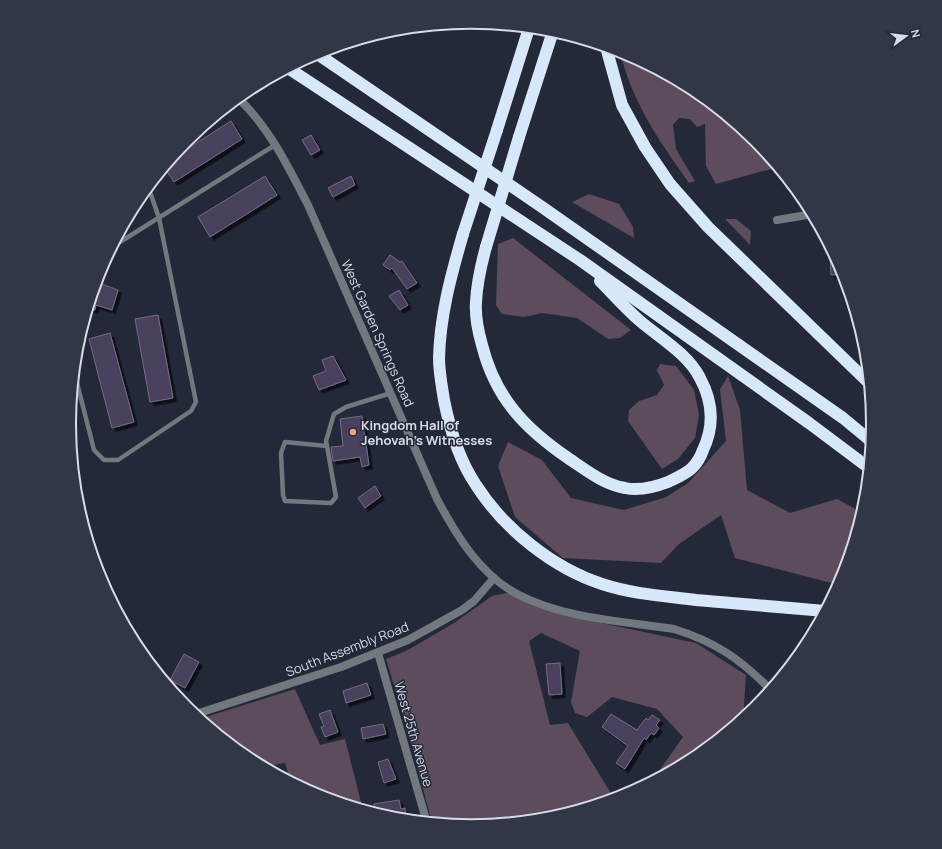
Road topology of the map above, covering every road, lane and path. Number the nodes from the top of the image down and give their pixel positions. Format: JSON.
{"nodes":[{"id":1,"x":527,"y":33,"type":"edge"},
{"id":2,"x":551,"y":38,"type":"edge"},
{"id":3,"x":608,"y":54,"type":"edge"},
{"id":4,"x":323,"y":58,"type":"edge"},
{"id":5,"x":293,"y":71,"type":"edge"},
{"id":6,"x":242,"y":103,"type":"edge"},
{"id":7,"x":275,"y":146,"type":"junction"},
{"id":8,"x":150,"y":193,"type":"edge"},
{"id":9,"x":806,"y":215,"type":"edge"},
{"id":10,"x":159,"y":218,"type":"junction"},
{"id":11,"x":777,"y":220,"type":"dead end"},
{"id":12,"x":120,"y":242,"type":"edge"},
{"id":13,"x":580,"y":260,"type":"junction"},
{"id":14,"x":864,"y":378,"type":"edge"},
{"id":15,"x":78,"y":385,"type":"edge"},
{"id":16,"x":391,"y":393,"type":"junction"},
{"id":17,"x":866,"y":437,"type":"edge"},
{"id":18,"x":327,"y":446,"type":"junction"},
{"id":19,"x":864,"y":465,"type":"edge"},
{"id":20,"x":494,"y":578,"type":"junction"},
{"id":21,"x":820,"y":611,"type":"edge"},
{"id":22,"x":378,"y":653,"type":"junction"},
{"id":23,"x":767,"y":686,"type":"edge"},
{"id":24,"x":200,"y":713,"type":"edge"},
{"id":25,"x":425,"y":817,"type":"edge"}],
"edges":[{"from":1,"to":21,"type":"highway","bridge":true},
{"from":2,"to":13,"type":"highway","bridge":true},
{"from":3,"to":14,"type":"highway"},
{"from":4,"to":17,"type":"highway"},
{"from":5,"to":13,"type":"highway"},
{"from":6,"to":7,"type":"street","name":"West Garden Springs Road"},
{"from":7,"to":10,"type":"lane"},
{"from":7,"to":16,"type":"street","name":"West Garden Springs Road"},
{"from":8,"to":10,"type":"lane"},
{"from":9,"to":11,"type":"street"},
{"from":10,"to":12,"type":"lane"},
{"from":10,"to":15,"type":"lane"},
{"from":13,"to":19,"type":"highway"},
{"from":16,"to":18,"type":"lane"},
{"from":16,"to":20,"type":"street","name":"West Garden Springs Road"},
{"from":18,"to":18,"type":"lane"},
{"from":20,"to":22,"type":"street","name":"South Assembly Road"},
{"from":20,"to":23,"type":"street","name":"West Garden Springs Road"},
{"from":22,"to":24,"type":"street","name":"South Assembly Road"},
{"from":22,"to":25,"type":"street","name":"West 25th Avenue"}]}
